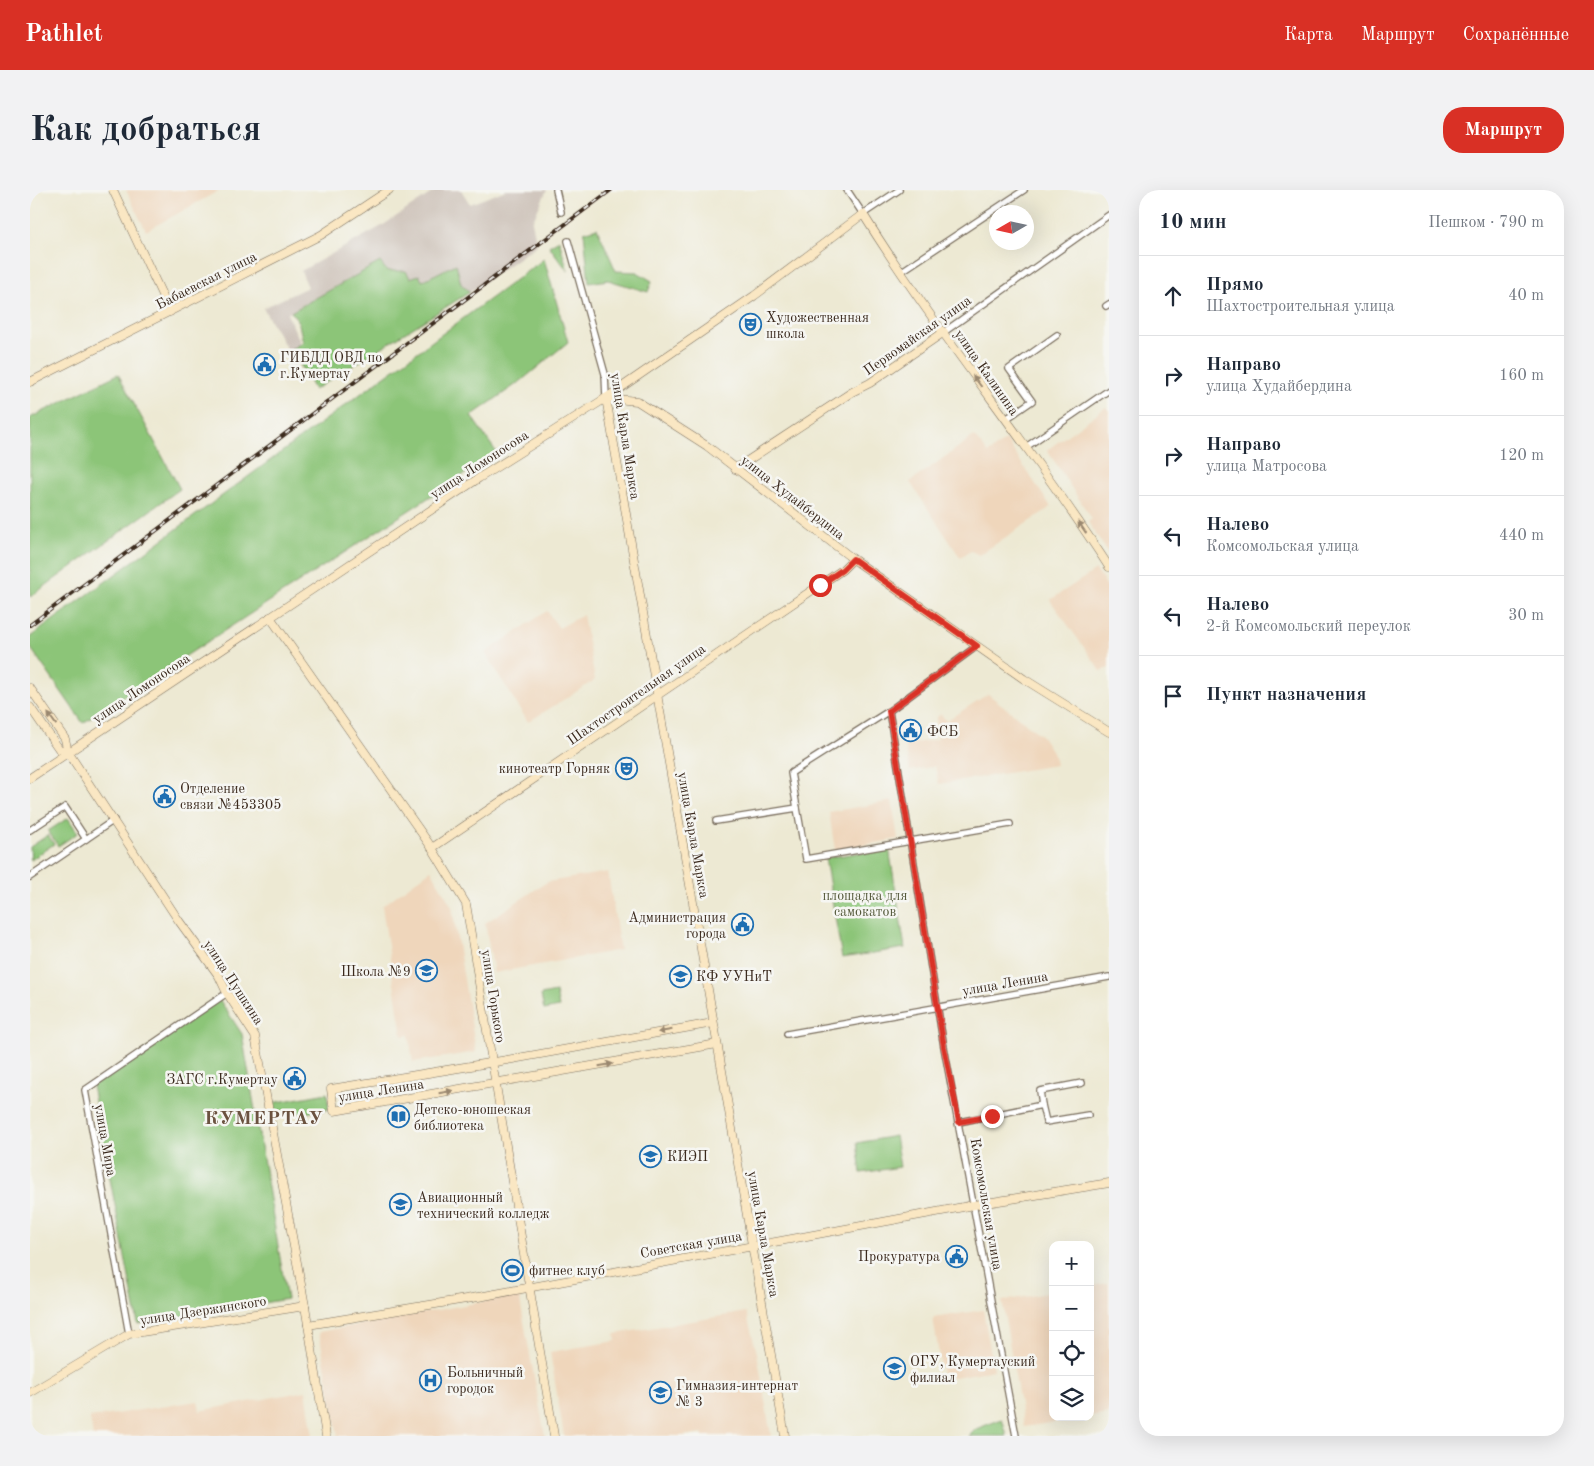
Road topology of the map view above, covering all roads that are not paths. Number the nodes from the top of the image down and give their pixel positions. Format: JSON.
{"nodes":[{"id":1,"x":113,"y":190,"type":"edge"},
{"id":2,"x":389,"y":190,"type":"edge"},
{"id":3,"x":556,"y":190,"type":"edge"},
{"id":4,"x":847,"y":190,"type":"edge"},
{"id":5,"x":899,"y":190,"type":"edge"},
{"id":6,"x":1024,"y":190,"type":"edge"},
{"id":7,"x":561,"y":212,"type":"dead end"},
{"id":8,"x":863,"y":214,"type":"junction"},
{"id":9,"x":1109,"y":215,"type":"edge"},
{"id":10,"x":568,"y":241,"type":"dead end"},
{"id":11,"x":902,"y":271,"type":"junction"},
{"id":12,"x":170,"y":312,"type":"junction"},
{"id":13,"x":944,"y":332,"type":"junction"},
{"id":14,"x":1058,"y":335,"type":"dead end"},
{"id":15,"x":30,"y":382,"type":"edge"},
{"id":16,"x":1109,"y":390,"type":"edge"},
{"id":17,"x":606,"y":398,"type":"junction"},
{"id":18,"x":1006,"y":419,"type":"junction"},
{"id":19,"x":1026,"y":447,"type":"junction"},
{"id":20,"x":735,"y":469,"type":"junction"},
{"id":21,"x":853,"y":559,"type":"junction"},
{"id":22,"x":1109,"y":567,"type":"edge"},
{"id":23,"x":270,"y":617,"type":"junction"},
{"id":24,"x":977,"y":646,"type":"junction"},
{"id":25,"x":30,"y":688,"type":"edge"},
{"id":26,"x":657,"y":696,"type":"junction"},
{"id":27,"x":30,"y":707,"type":"edge"},
{"id":28,"x":889,"y":711,"type":"junction"},
{"id":29,"x":1109,"y":732,"type":"edge"},
{"id":30,"x":68,"y":752,"type":"junction"},
{"id":31,"x":30,"y":778,"type":"edge"},
{"id":32,"x":797,"y":808,"type":"junction"},
{"id":33,"x":114,"y":820,"type":"junction"},
{"id":34,"x":716,"y":821,"type":"dead end"},
{"id":35,"x":1010,"y":824,"type":"dead end"},
{"id":36,"x":30,"y":830,"type":"edge"},
{"id":37,"x":86,"y":839,"type":"junction"},
{"id":38,"x":910,"y":842,"type":"junction"},
{"id":39,"x":432,"y":848,"type":"junction"},
{"id":40,"x":30,"y":877,"type":"edge"},
{"id":41,"x":1109,"y":977,"type":"edge"},
{"id":42,"x":227,"y":993,"type":"junction"},
{"id":43,"x":939,"y":1007,"type":"junction"},
{"id":44,"x":713,"y":1023,"type":"junction"},
{"id":45,"x":788,"y":1034,"type":"dead end"},
{"id":46,"x":717,"y":1044,"type":"junction"},
{"id":47,"x":493,"y":1063,"type":"junction"},
{"id":48,"x":496,"y":1083,"type":"junction"},
{"id":49,"x":1082,"y":1083,"type":"dead end"},
{"id":50,"x":1042,"y":1105,"type":"junction"},
{"id":51,"x":1088,"y":1115,"type":"dead end"},
{"id":52,"x":959,"y":1122,"type":"junction"},
{"id":53,"x":1109,"y":1183,"type":"edge"},
{"id":54,"x":974,"y":1205,"type":"junction"},
{"id":55,"x":753,"y":1246,"type":"junction"},
{"id":56,"x":531,"y":1286,"type":"junction"},
{"id":57,"x":305,"y":1306,"type":"junction"},
{"id":58,"x":308,"y":1325,"type":"junction"},
{"id":59,"x":129,"y":1334,"type":"junction"},
{"id":60,"x":30,"y":1393,"type":"edge"},
{"id":61,"x":326,"y":1436,"type":"edge"},
{"id":62,"x":554,"y":1436,"type":"edge"},
{"id":63,"x":786,"y":1436,"type":"edge"},
{"id":64,"x":1016,"y":1436,"type":"edge"}],
"edges":[{"from":1,"to":12,"type":"main road"},
{"from":2,"to":12,"type":"main road","name":"Бабаевская улица"},
{"from":3,"to":7,"type":"street"},
{"from":4,"to":8,"type":"street","name":"улица Калинина"},
{"from":5,"to":8,"type":"street","name":"улица Ломоносова"},
{"from":6,"to":11,"type":"street"},
{"from":8,"to":11,"type":"main road","name":"улица Калинина"},
{"from":8,"to":17,"type":"main road","name":"улица Ломоносова"},
{"from":9,"to":13,"type":"street","name":"Первомайская улица"},
{"from":10,"to":17,"type":"street","name":"улица Карла Маркса"},
{"from":11,"to":13,"type":"main road","name":"улица Калинина"},
{"from":12,"to":15,"type":"main road","name":"Бабаевская улица"},
{"from":18,"to":13,"type":"main road","name":"улица Калинина","one_way":true},
{"from":13,"to":20,"type":"main road","name":"Первомайская улица"},
{"from":14,"to":18,"type":"street"},
{"from":16,"to":19,"type":"street"},
{"from":17,"to":20,"type":"main road","name":"улица Худайбердина"},
{"from":17,"to":23,"type":"main road","name":"улица Ломоносова"},
{"from":17,"to":26,"type":"main road","name":"улица Карла Маркса"},
{"from":18,"to":19,"type":"main road","name":"улица Калинина"},
{"from":22,"to":19,"type":"main road","name":"улица Калинина","one_way":true},
{"from":20,"to":21,"type":"main road","name":"улица Худайбердина"},
{"from":21,"to":24,"type":"main road","name":"улица Худайбердина"},
{"from":21,"to":26,"type":"main road","name":"Шахтостроительная улица"},
{"from":23,"to":30,"type":"main road","name":"улица Ломоносова"},
{"from":23,"to":39,"type":"main road","name":"улица Горького"},
{"from":24,"to":28,"type":"street"},
{"from":24,"to":29,"type":"main road","name":"улица Худайбердина"},
{"from":30,"to":25,"type":"main road","name":"улица Пушкина","one_way":true},
{"from":26,"to":39,"type":"main road","name":"Шахтостроительная улица"},
{"from":26,"to":44,"type":"main road","name":"улица Карла Маркса"},
{"from":27,"to":30,"type":"main road","name":"улица Пушкина"},
{"from":28,"to":32,"type":"street"},
{"from":28,"to":38,"type":"street","name":"Комсомольская улица"},
{"from":30,"to":31,"type":"main road","name":"улица Ломоносова"},
{"from":30,"to":33,"type":"main road","name":"улица Пушкина"},
{"from":32,"to":34,"type":"street"},
{"from":32,"to":38,"type":"street"},
{"from":33,"to":37,"type":"street"},
{"from":33,"to":42,"type":"main road","name":"улица Пушкина"},
{"from":35,"to":38,"type":"street"},
{"from":36,"to":37,"type":"street"},
{"from":37,"to":40,"type":"street"},
{"from":38,"to":43,"type":"street","name":"Комсомольская улица"},
{"from":39,"to":47,"type":"main road","name":"улица Горького"},
{"from":41,"to":43,"type":"street","name":"улица Ленина"},
{"from":42,"to":57,"type":"main road","name":"улица Пушкина"},
{"from":42,"to":59,"type":"street","name":"улица Мира"},
{"from":43,"to":45,"type":"street","name":"улица Ленина"},
{"from":43,"to":52,"type":"street","name":"Комсомольская улица"},
{"from":44,"to":46,"type":"main road","name":"улица Карла Маркса"},
{"from":44,"to":47,"type":"main road","name":"улица Ленина","one_way":true},
{"from":48,"to":46,"type":"main road","name":"улица Ленина","one_way":true},
{"from":46,"to":55,"type":"main road","name":"улица Карла Маркса"},
{"from":47,"to":48,"type":"main road","name":"улица Горького"},
{"from":47,"to":48,"type":"main road","name":"улица Ленина","one_way":true},
{"from":48,"to":56,"type":"main road","name":"улица Горького"},
{"from":49,"to":50,"type":"street"},
{"from":50,"to":51,"type":"street"},
{"from":50,"to":52,"type":"street"},
{"from":52,"to":54,"type":"street","name":"Комсомольская улица"},
{"from":53,"to":54,"type":"main road","name":"Советская улица"},
{"from":54,"to":55,"type":"main road","name":"Советская улица"},
{"from":54,"to":64,"type":"street","name":"Комсомольская улица"},
{"from":55,"to":56,"type":"main road","name":"Советская улица"},
{"from":55,"to":63,"type":"main road","name":"улица Карла Маркса"},
{"from":56,"to":58,"type":"main road","name":"Советская улица"},
{"from":56,"to":62,"type":"main road","name":"улица Горького"},
{"from":57,"to":58,"type":"main road","name":"улица Пушкина"},
{"from":57,"to":59,"type":"main road","name":"улица Дзержинского"},
{"from":58,"to":61,"type":"main road","name":"улица Пушкина"},
{"from":59,"to":60,"type":"main road","name":"улица Дзержинского"}]}
